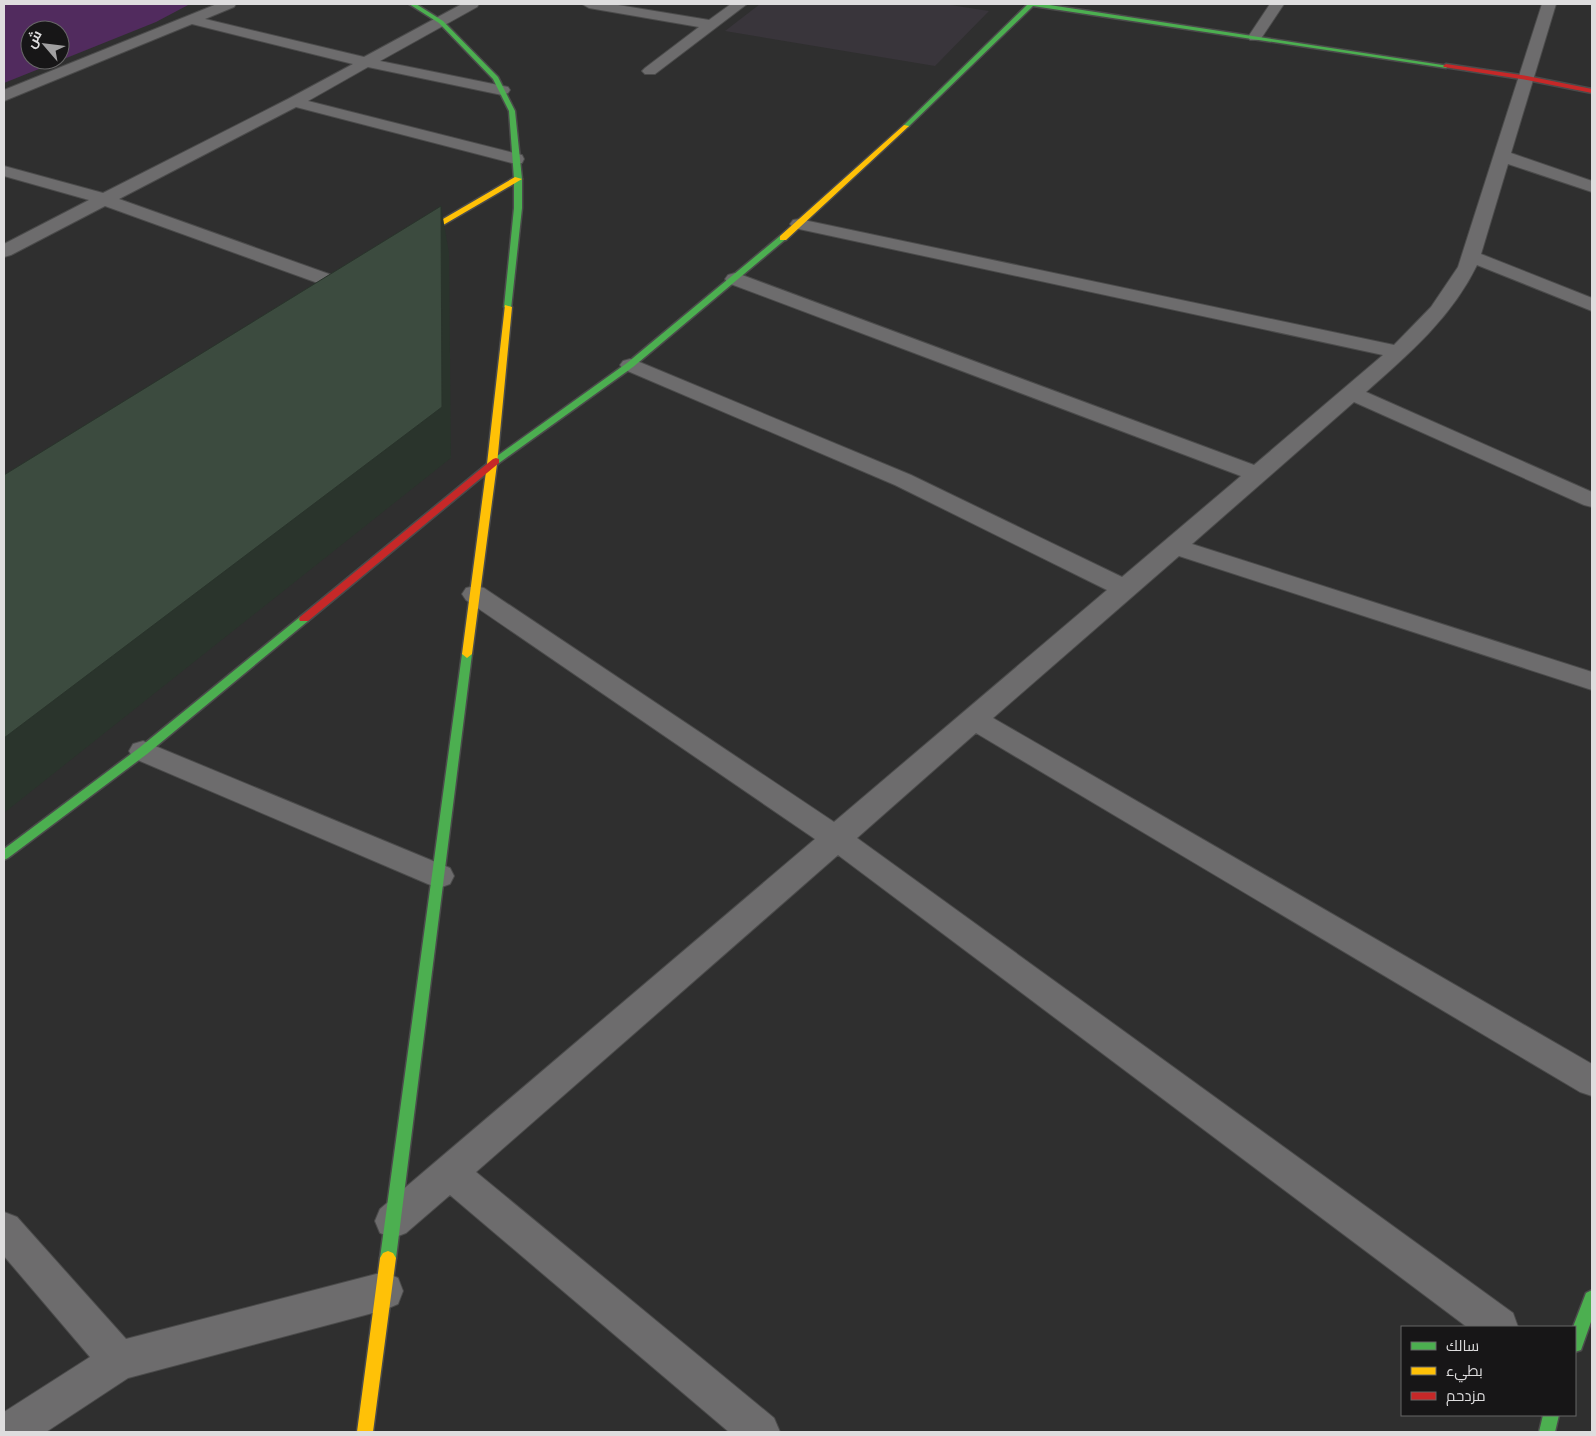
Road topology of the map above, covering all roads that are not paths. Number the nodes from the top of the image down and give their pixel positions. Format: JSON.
{"nodes":[{"id":1,"x":229,"y":4,"type":"edge"},
{"id":2,"x":412,"y":4,"type":"edge"},
{"id":3,"x":472,"y":4,"type":"edge"},
{"id":4,"x":589,"y":4,"type":"edge"},
{"id":5,"x":740,"y":4,"type":"edge"},
{"id":6,"x":1032,"y":4,"type":"edge"},
{"id":7,"x":1277,"y":4,"type":"edge"},
{"id":8,"x":1549,"y":4,"type":"edge"},
{"id":9,"x":192,"y":20,"type":"junction"},
{"id":10,"x":441,"y":22,"type":"junction"},
{"id":11,"x":711,"y":25,"type":"junction"},
{"id":12,"x":1255,"y":37,"type":"junction"},
{"id":13,"x":365,"y":62,"type":"junction"},
{"id":14,"x":650,"y":70,"type":"dead end"},
{"id":15,"x":1527,"y":78,"type":"junction"},
{"id":16,"x":502,"y":90,"type":"junction"},
{"id":17,"x":1592,"y":91,"type":"edge"},
{"id":18,"x":4,"y":96,"type":"edge"},
{"id":19,"x":294,"y":102,"type":"junction"},
{"id":20,"x":1502,"y":156,"type":"junction"},
{"id":21,"x":516,"y":158,"type":"junction"},
{"id":22,"x":4,"y":171,"type":"edge"},
{"id":23,"x":518,"y":179,"type":"junction"},
{"id":24,"x":1592,"y":187,"type":"edge"},
{"id":25,"x":103,"y":199,"type":"junction"},
{"id":26,"x":799,"y":224,"type":"junction"},
{"id":27,"x":397,"y":248,"type":"edge"},
{"id":28,"x":4,"y":251,"type":"edge"},
{"id":29,"x":1470,"y":256,"type":"junction"},
{"id":30,"x":735,"y":279,"type":"junction"},
{"id":31,"x":341,"y":281,"type":"joint"},
{"id":32,"x":320,"y":294,"type":"edge"},
{"id":33,"x":1592,"y":305,"type":"edge"},
{"id":34,"x":1399,"y":352,"type":"junction"},
{"id":35,"x":630,"y":365,"type":"junction"},
{"id":36,"x":1351,"y":393,"type":"junction"},
{"id":37,"x":492,"y":464,"type":"junction"},
{"id":38,"x":1256,"y":474,"type":"junction"},
{"id":39,"x":1592,"y":500,"type":"edge"},
{"id":40,"x":1173,"y":546,"type":"junction"},
{"id":41,"x":1124,"y":588,"type":"junction"},
{"id":42,"x":476,"y":594,"type":"junction"},
{"id":43,"x":1592,"y":682,"type":"edge"},
{"id":44,"x":974,"y":719,"type":"junction"},
{"id":45,"x":143,"y":751,"type":"junction"},
{"id":46,"x":836,"y":838,"type":"junction"},
{"id":47,"x":4,"y":855,"type":"edge"},
{"id":48,"x":439,"y":876,"type":"junction"},
{"id":49,"x":1592,"y":1081,"type":"edge"},
{"id":50,"x":450,"y":1173,"type":"junction"},
{"id":51,"x":393,"y":1221,"type":"junction"},
{"id":52,"x":4,"y":1229,"type":"edge"},
{"id":53,"x":384,"y":1291,"type":"junction"},
{"id":54,"x":1592,"y":1298,"type":"edge"},
{"id":55,"x":1498,"y":1326,"type":"edge"},
{"id":56,"x":1576,"y":1341,"type":"edge"},
{"id":57,"x":119,"y":1361,"type":"junction"},
{"id":58,"x":1551,"y":1416,"type":"edge"},
{"id":59,"x":10,"y":1432,"type":"edge"},
{"id":60,"x":365,"y":1432,"type":"edge"},
{"id":61,"x":760,"y":1432,"type":"edge"},
{"id":62,"x":1547,"y":1432,"type":"edge"}],
"edges":[{"from":1,"to":9,"type":"street"},
{"from":2,"to":10,"type":"street"},
{"from":3,"to":10,"type":"street"},
{"from":4,"to":11,"type":"street"},
{"from":5,"to":11,"type":"street"},
{"from":6,"to":12,"type":"street"},
{"from":6,"to":26,"type":"street"},
{"from":7,"to":12,"type":"street"},
{"from":8,"to":15,"type":"street"},
{"from":9,"to":13,"type":"street"},
{"from":9,"to":18,"type":"street"},
{"from":10,"to":13,"type":"street"},
{"from":10,"to":16,"type":"street"},
{"from":11,"to":14,"type":"street"},
{"from":12,"to":15,"type":"street"},
{"from":13,"to":16,"type":"street"},
{"from":13,"to":19,"type":"street"},
{"from":15,"to":17,"type":"street"},
{"from":15,"to":20,"type":"street"},
{"from":16,"to":21,"type":"street"},
{"from":19,"to":21,"type":"street"},
{"from":19,"to":25,"type":"street"},
{"from":20,"to":24,"type":"street"},
{"from":20,"to":29,"type":"street"},
{"from":21,"to":23,"type":"street"},
{"from":22,"to":25,"type":"street"},
{"from":23,"to":27,"type":"street"},
{"from":23,"to":37,"type":"street"},
{"from":25,"to":28,"type":"street"},
{"from":25,"to":31,"type":"street"},
{"from":26,"to":30,"type":"street"},
{"from":26,"to":34,"type":"street"},
{"from":29,"to":33,"type":"street"},
{"from":29,"to":34,"type":"street"},
{"from":30,"to":35,"type":"street"},
{"from":30,"to":38,"type":"street"},
{"from":31,"to":32,"type":"street"},
{"from":34,"to":36,"type":"street"},
{"from":35,"to":37,"type":"street"},
{"from":35,"to":41,"type":"street"},
{"from":36,"to":38,"type":"street"},
{"from":36,"to":39,"type":"street"},
{"from":37,"to":42,"type":"street"},
{"from":37,"to":45,"type":"street"},
{"from":38,"to":40,"type":"street"},
{"from":40,"to":41,"type":"street"},
{"from":40,"to":43,"type":"street"},
{"from":41,"to":44,"type":"street"},
{"from":42,"to":46,"type":"street"},
{"from":42,"to":48,"type":"street"},
{"from":44,"to":46,"type":"street"},
{"from":44,"to":49,"type":"street"},
{"from":45,"to":47,"type":"street"},
{"from":45,"to":48,"type":"street"},
{"from":46,"to":50,"type":"street"},
{"from":46,"to":55,"type":"street"},
{"from":48,"to":51,"type":"street"},
{"from":50,"to":51,"type":"street"},
{"from":50,"to":61,"type":"street"},
{"from":51,"to":53,"type":"street"},
{"from":52,"to":57,"type":"street"},
{"from":53,"to":57,"type":"street"},
{"from":53,"to":60,"type":"street"},
{"from":54,"to":56,"type":"street"},
{"from":57,"to":59,"type":"street"},
{"from":58,"to":62,"type":"street"}]}
